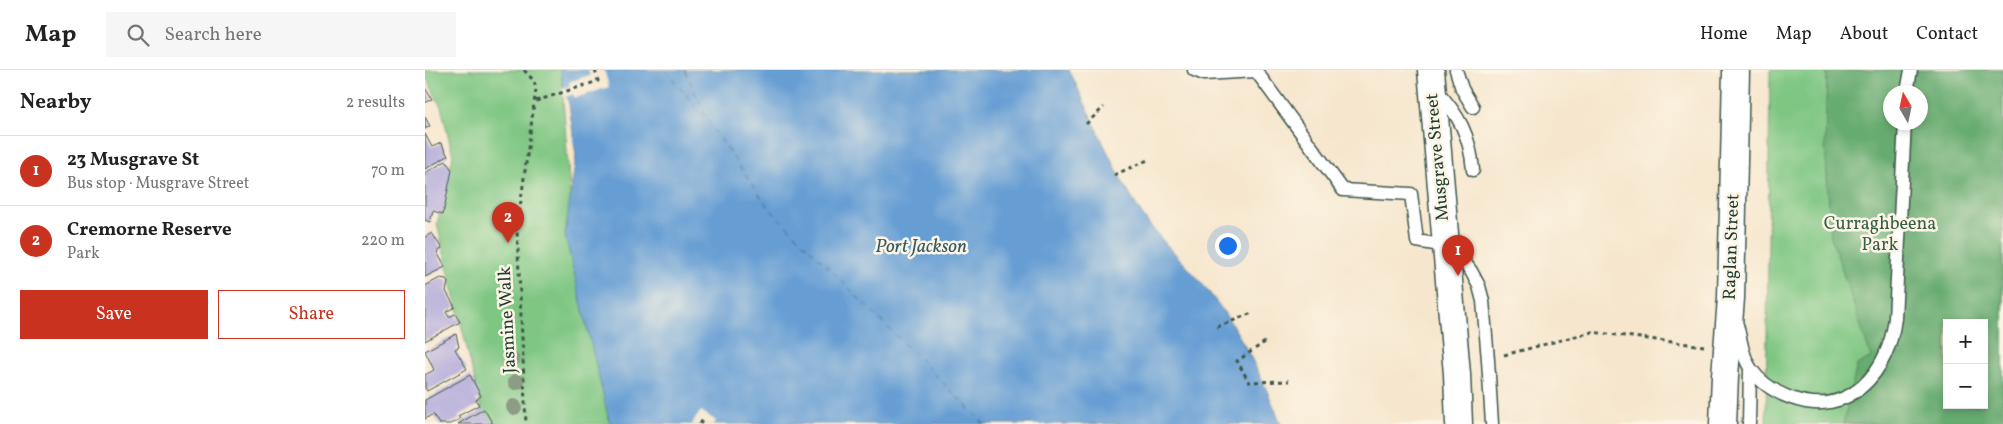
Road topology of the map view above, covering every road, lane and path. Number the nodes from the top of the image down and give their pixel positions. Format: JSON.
{"nodes":[{"id":1,"x":524,"y":70,"type":"edge"},
{"id":2,"x":595,"y":70,"type":"edge"},
{"id":3,"x":1194,"y":70,"type":"edge"},
{"id":4,"x":1456,"y":70,"type":"edge"},
{"id":5,"x":1736,"y":70,"type":"edge"},
{"id":6,"x":1911,"y":70,"type":"edge"},
{"id":7,"x":1432,"y":78,"type":"edge"},
{"id":8,"x":1908,"y":85,"type":"edge"},
{"id":9,"x":536,"y":101,"type":"junction"},
{"id":10,"x":1104,"y":107,"type":"dead end"},
{"id":11,"x":1473,"y":107,"type":"dead end"},
{"id":12,"x":1086,"y":124,"type":"dead end"},
{"id":13,"x":1905,"y":130,"type":"edge"},
{"id":14,"x":1150,"y":159,"type":"dead end"},
{"id":15,"x":1473,"y":170,"type":"dead end"},
{"id":16,"x":1114,"y":175,"type":"dead end"},
{"id":17,"x":1446,"y":246,"type":"junction"},
{"id":18,"x":1731,"y":298,"type":"junction"},
{"id":19,"x":1252,"y":313,"type":"dead end"},
{"id":20,"x":1217,"y":327,"type":"dead end"},
{"id":21,"x":1265,"y":342,"type":"dead end"},
{"id":22,"x":1727,"y":349,"type":"junction"},
{"id":23,"x":1488,"y":360,"type":"junction"},
{"id":24,"x":1750,"y":368,"type":"junction"},
{"id":25,"x":1289,"y":381,"type":"dead end"},
{"id":26,"x":704,"y":418,"type":"dead end"},
{"id":27,"x":526,"y":424,"type":"edge"},
{"id":28,"x":700,"y":424,"type":"edge"},
{"id":29,"x":1459,"y":424,"type":"edge"},
{"id":30,"x":1491,"y":424,"type":"edge"},
{"id":31,"x":1723,"y":424,"type":"edge"},
{"id":32,"x":1749,"y":424,"type":"edge"}],
"edges":[{"from":1,"to":9,"type":"path","name":"Jasmine Walk"},
{"from":2,"to":9,"type":"path"},
{"from":3,"to":17,"type":"lane"},
{"from":4,"to":11,"type":"lane"},
{"from":5,"to":18,"type":"street","name":"Raglan Street"},
{"from":6,"to":8,"type":"lane"},
{"from":7,"to":15,"type":"lane"},
{"from":7,"to":17,"type":"street","name":"Musgrave Street"},
{"from":9,"to":27,"type":"path","name":"Jasmine Walk"},
{"from":10,"to":12,"type":"path"},
{"from":13,"to":24,"type":"lane"},
{"from":14,"to":16,"type":"path"},
{"from":17,"to":23,"type":"lane"},
{"from":17,"to":29,"type":"street","name":"Musgrave Street"},
{"from":18,"to":22,"type":"street","name":"Raglan Street"},
{"from":18,"to":24,"type":"lane"},
{"from":19,"to":20,"type":"path"},
{"from":21,"to":25,"type":"path"},
{"from":22,"to":23,"type":"path"},
{"from":22,"to":31,"type":"street","name":"Raglan Street"},
{"from":23,"to":30,"type":"lane"},
{"from":24,"to":32,"type":"lane"},
{"from":26,"to":28,"type":"path"}]}
